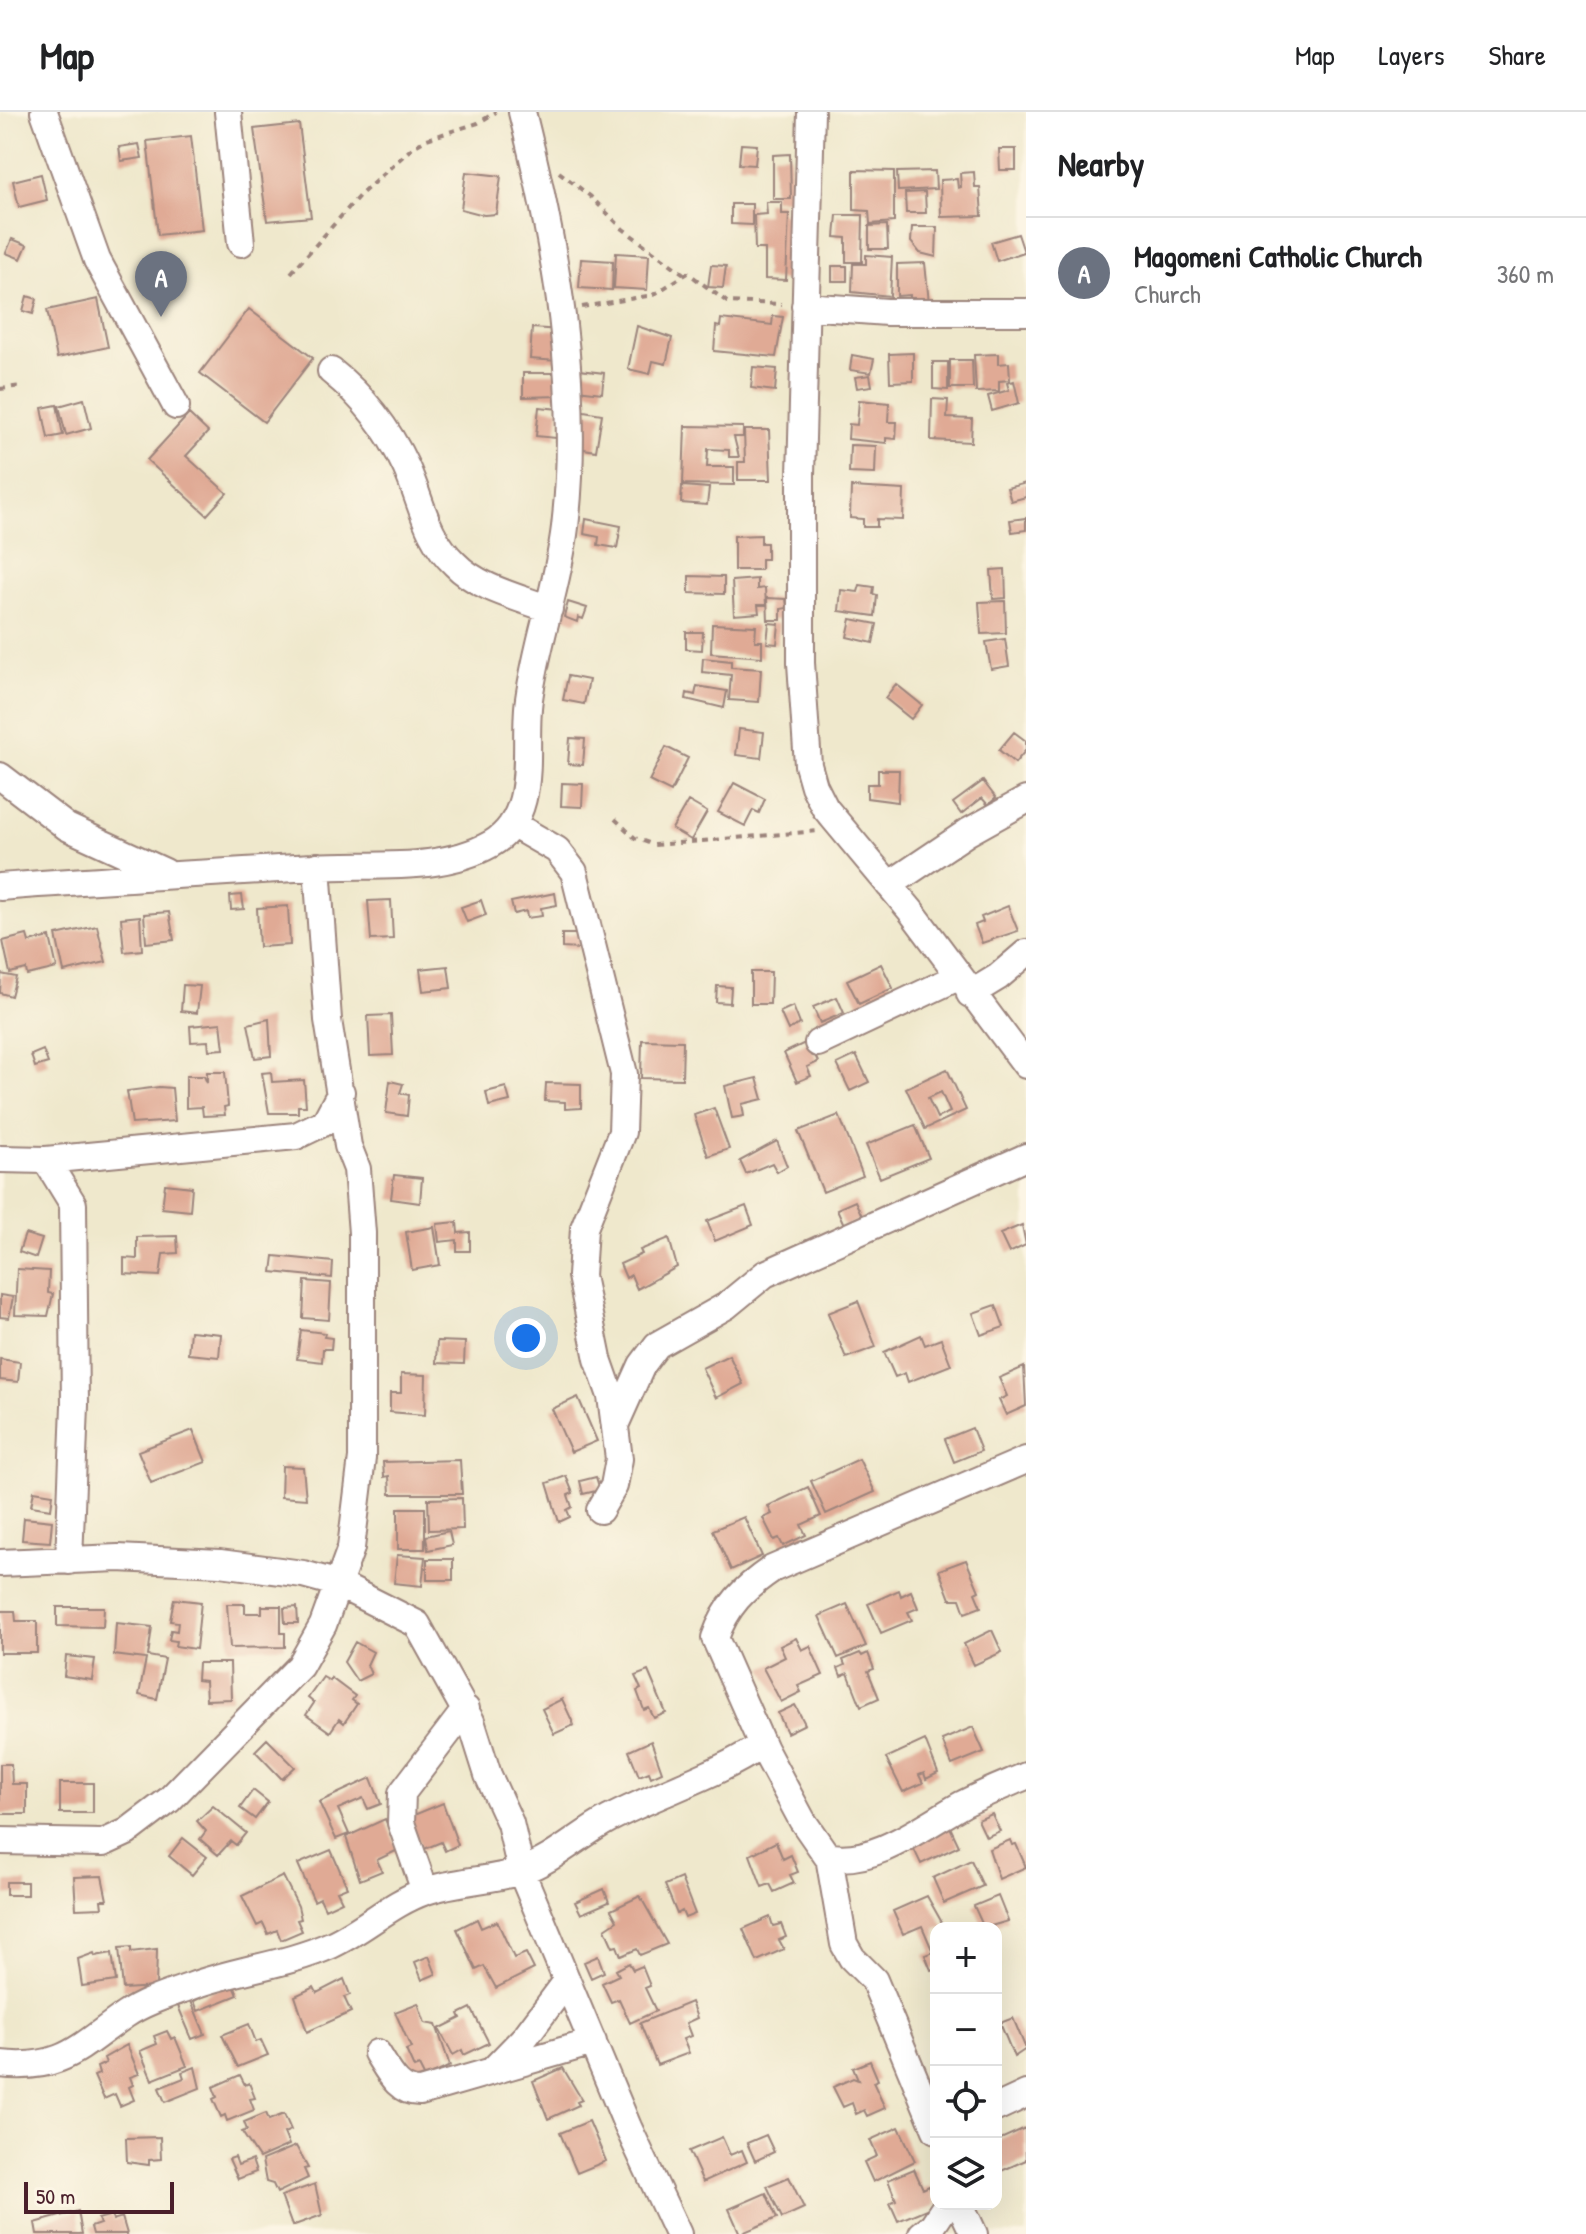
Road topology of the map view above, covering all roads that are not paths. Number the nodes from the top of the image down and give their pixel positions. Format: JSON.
{"nodes":[{"id":1,"x":44,"y":112,"type":"edge"},
{"id":2,"x":228,"y":112,"type":"edge"},
{"id":3,"x":811,"y":112,"type":"edge"},
{"id":4,"x":526,"y":124,"type":"edge"},
{"id":5,"x":241,"y":243,"type":"dead end"},
{"id":6,"x":805,"y":307,"type":"junction"},
{"id":7,"x":1026,"y":312,"type":"edge"},
{"id":8,"x":331,"y":371,"type":"dead end"},
{"id":9,"x":176,"y":406,"type":"dead end"},
{"id":10,"x":549,"y":609,"type":"junction"},
{"id":11,"x":0,"y":776,"type":"edge"},
{"id":12,"x":1026,"y":800,"type":"edge"},
{"id":13,"x":512,"y":824,"type":"junction"},
{"id":14,"x":317,"y":866,"type":"junction"},
{"id":15,"x":168,"y":874,"type":"junction"},
{"id":16,"x":889,"y":885,"type":"junction"},
{"id":17,"x":0,"y":887,"type":"edge"},
{"id":18,"x":1026,"y":953,"type":"edge"},
{"id":19,"x":964,"y":985,"type":"junction"},
{"id":20,"x":818,"y":1043,"type":"dead end"},
{"id":21,"x":1026,"y":1065,"type":"edge"},
{"id":22,"x":341,"y":1092,"type":"junction"},
{"id":23,"x":312,"y":1130,"type":"junction"},
{"id":24,"x":348,"y":1146,"type":"junction"},
{"id":25,"x":1026,"y":1157,"type":"edge"},
{"id":26,"x":0,"y":1159,"type":"edge"},
{"id":27,"x":46,"y":1160,"type":"junction"},
{"id":28,"x":616,"y":1423,"type":"junction"},
{"id":29,"x":1026,"y":1460,"type":"edge"},
{"id":30,"x":600,"y":1510,"type":"dead end"},
{"id":31,"x":69,"y":1561,"type":"junction"},
{"id":32,"x":0,"y":1563,"type":"edge"},
{"id":33,"x":336,"y":1583,"type":"junction"},
{"id":34,"x":466,"y":1709,"type":"junction"},
{"id":35,"x":762,"y":1745,"type":"junction"},
{"id":36,"x":1026,"y":1776,"type":"edge"},
{"id":37,"x":0,"y":1841,"type":"edge"},
{"id":38,"x":829,"y":1857,"type":"junction"},
{"id":39,"x":521,"y":1871,"type":"junction"},
{"id":40,"x":425,"y":1891,"type":"junction"},
{"id":41,"x":567,"y":1981,"type":"junction"},
{"id":42,"x":593,"y":2042,"type":"junction"},
{"id":43,"x":377,"y":2053,"type":"dead end"},
{"id":44,"x":0,"y":2064,"type":"edge"},
{"id":45,"x":490,"y":2073,"type":"junction"},
{"id":46,"x":1026,"y":2094,"type":"edge"},
{"id":47,"x":1002,"y":2105,"type":"edge"},
{"id":48,"x":930,"y":2115,"type":"edge"},
{"id":49,"x":943,"y":2210,"type":"edge"},
{"id":50,"x":963,"y":2210,"type":"edge"},
{"id":51,"x":678,"y":2234,"type":"edge"},
{"id":52,"x":922,"y":2234,"type":"edge"},
{"id":53,"x":974,"y":2234,"type":"edge"}],
"edges":[{"from":1,"to":9,"type":"street"},
{"from":2,"to":5,"type":"street"},
{"from":3,"to":6,"type":"street"},
{"from":4,"to":10,"type":"street"},
{"from":6,"to":7,"type":"street"},
{"from":6,"to":16,"type":"street"},
{"from":8,"to":10,"type":"street"},
{"from":10,"to":13,"type":"street"},
{"from":11,"to":15,"type":"street"},
{"from":12,"to":16,"type":"street"},
{"from":13,"to":14,"type":"street"},
{"from":13,"to":28,"type":"street"},
{"from":14,"to":15,"type":"street"},
{"from":14,"to":22,"type":"street"},
{"from":15,"to":17,"type":"street"},
{"from":16,"to":19,"type":"street"},
{"from":18,"to":19,"type":"street"},
{"from":19,"to":20,"type":"street"},
{"from":19,"to":21,"type":"street"},
{"from":22,"to":23,"type":"street"},
{"from":22,"to":24,"type":"street"},
{"from":23,"to":24,"type":"street"},
{"from":23,"to":27,"type":"street"},
{"from":24,"to":33,"type":"street"},
{"from":25,"to":28,"type":"street"},
{"from":26,"to":27,"type":"street"},
{"from":27,"to":31,"type":"street"},
{"from":28,"to":30,"type":"street"},
{"from":29,"to":35,"type":"street"},
{"from":31,"to":32,"type":"street"},
{"from":31,"to":33,"type":"street"},
{"from":33,"to":34,"type":"street"},
{"from":33,"to":37,"type":"street"},
{"from":34,"to":39,"type":"street"},
{"from":34,"to":40,"type":"street"},
{"from":35,"to":38,"type":"street"},
{"from":35,"to":39,"type":"street"},
{"from":36,"to":38,"type":"street"},
{"from":38,"to":48,"type":"street"},
{"from":39,"to":40,"type":"street"},
{"from":39,"to":41,"type":"street"},
{"from":40,"to":44,"type":"street"},
{"from":41,"to":42,"type":"street"},
{"from":41,"to":45,"type":"street"},
{"from":42,"to":45,"type":"street"},
{"from":42,"to":51,"type":"street"},
{"from":43,"to":45,"type":"street"},
{"from":46,"to":47,"type":"street"},
{"from":49,"to":52,"type":"street"},
{"from":50,"to":53,"type":"street"}]}
